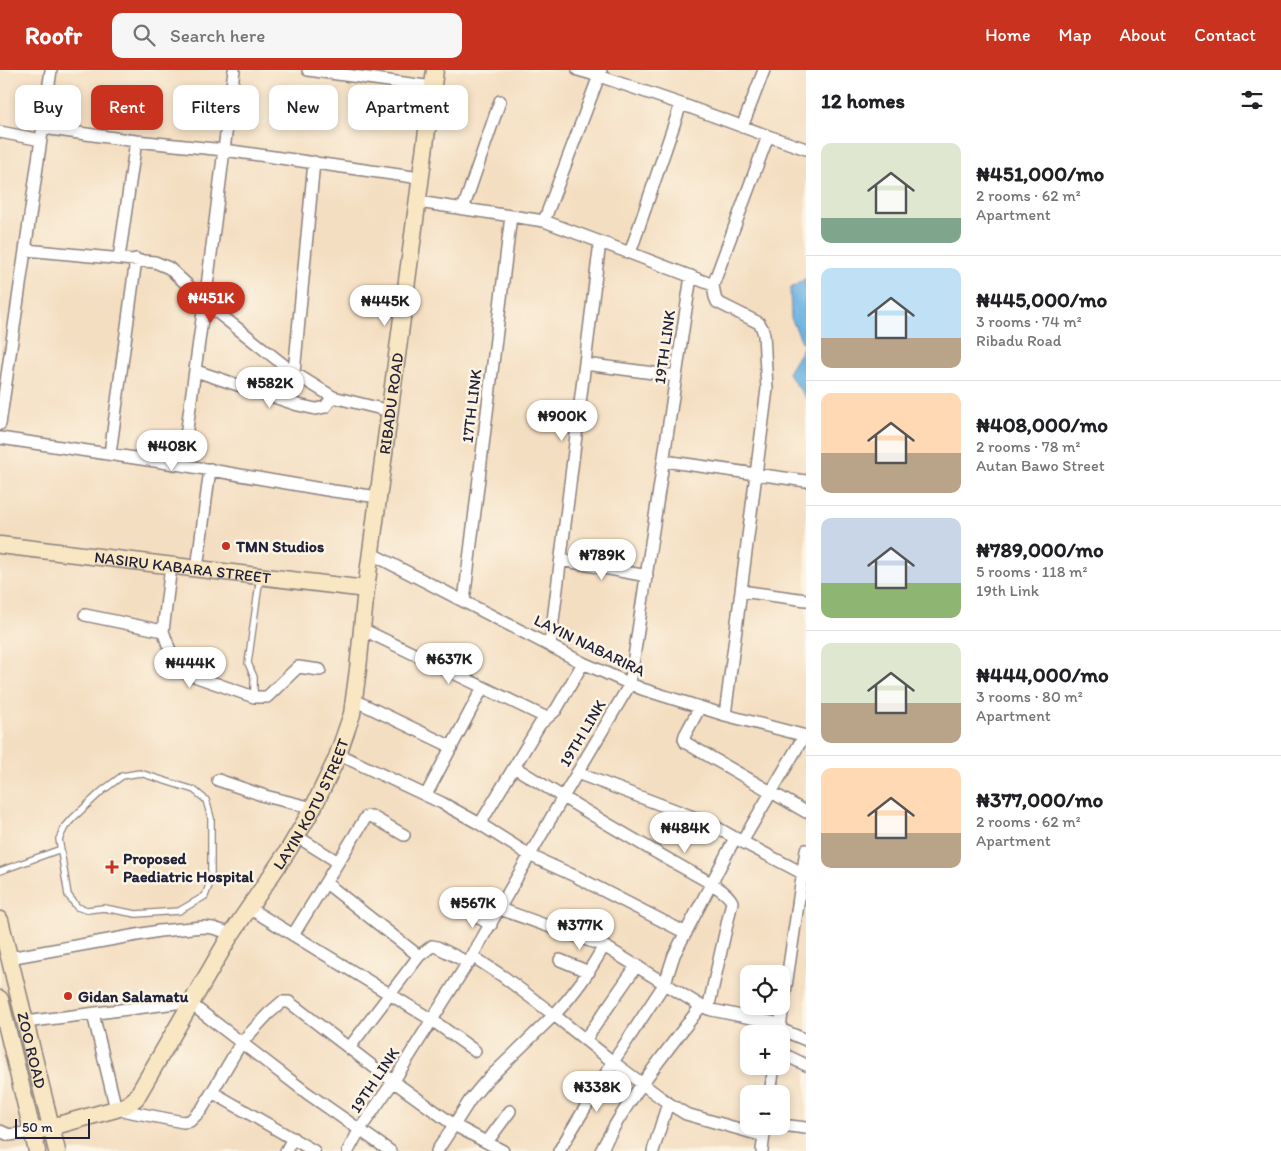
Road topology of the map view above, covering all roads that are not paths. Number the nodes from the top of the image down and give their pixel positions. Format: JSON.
{"nodes":[{"id":1,"x":51,"y":70,"type":"edge"},
{"id":2,"x":234,"y":70,"type":"edge"},
{"id":3,"x":308,"y":70,"type":"edge"},
{"id":4,"x":436,"y":70,"type":"edge"},
{"id":5,"x":578,"y":70,"type":"edge"},
{"id":6,"x":764,"y":70,"type":"edge"},
{"id":7,"x":600,"y":73,"type":"edge"},
{"id":8,"x":49,"y":85,"type":"edge"},
{"id":9,"x":418,"y":85,"type":"edge"},
{"id":10,"x":433,"y":85,"type":"edge"},
{"id":11,"x":500,"y":101,"type":"dead end"},
{"id":12,"x":681,"y":104,"type":"junction"},
{"id":13,"x":742,"y":127,"type":"junction"},
{"id":14,"x":43,"y":130,"type":"edge"},
{"id":15,"x":56,"y":130,"type":"edge"},
{"id":16,"x":427,"y":130,"type":"edge"},
{"id":17,"x":0,"y":132,"type":"edge"},
{"id":18,"x":768,"y":136,"type":"junction"},
{"id":19,"x":41,"y":140,"type":"junction"},
{"id":20,"x":136,"y":142,"type":"junction"},
{"id":21,"x":806,"y":149,"type":"edge"},
{"id":22,"x":224,"y":150,"type":"junction"},
{"id":23,"x":314,"y":162,"type":"junction"},
{"id":24,"x":420,"y":178,"type":"junction"},
{"id":25,"x":418,"y":202,"type":"junction"},
{"id":26,"x":463,"y":209,"type":"junction"},
{"id":27,"x":511,"y":216,"type":"junction"},
{"id":28,"x":544,"y":221,"type":"junction"},
{"id":29,"x":600,"y":242,"type":"junction"},
{"id":30,"x":26,"y":250,"type":"junction"},
{"id":31,"x":630,"y":253,"type":"junction"},
{"id":32,"x":119,"y":258,"type":"junction"},
{"id":33,"x":136,"y":259,"type":"junction"},
{"id":34,"x":691,"y":276,"type":"junction"},
{"id":35,"x":713,"y":285,"type":"junction"},
{"id":36,"x":204,"y":307,"type":"junction"},
{"id":37,"x":585,"y":364,"type":"junction"},
{"id":38,"x":196,"y":371,"type":"junction"},
{"id":39,"x":294,"y":373,"type":"junction"},
{"id":40,"x":676,"y":376,"type":"junction"},
{"id":41,"x":333,"y":397,"type":"junction"},
{"id":42,"x":390,"y":411,"type":"junction"},
{"id":43,"x":0,"y":424,"type":"edge"},
{"id":44,"x":0,"y":438,"type":"edge"},
{"id":45,"x":110,"y":454,"type":"junction"},
{"id":46,"x":664,"y":461,"type":"junction"},
{"id":47,"x":182,"y":465,"type":"junction"},
{"id":48,"x":210,"y":469,"type":"junction"},
{"id":49,"x":756,"y":474,"type":"junction"},
{"id":50,"x":806,"y":481,"type":"edge"},
{"id":51,"x":379,"y":497,"type":"junction"},
{"id":52,"x":0,"y":545,"type":"edge"},
{"id":53,"x":372,"y":554,"type":"junction"},
{"id":54,"x":561,"y":560,"type":"junction"},
{"id":55,"x":171,"y":566,"type":"junction"},
{"id":56,"x":197,"y":569,"type":"junction"},
{"id":57,"x":260,"y":576,"type":"junction"},
{"id":58,"x":647,"y":576,"type":"junction"},
{"id":59,"x":366,"y":589,"type":"junction"},
{"id":60,"x":741,"y":591,"type":"junction"},
{"id":61,"x":464,"y":600,"type":"junction"},
{"id":62,"x":806,"y":600,"type":"edge"},
{"id":63,"x":85,"y":615,"type":"dead end"},
{"id":64,"x":362,"y":629,"type":"junction"},
{"id":65,"x":163,"y":631,"type":"junction"},
{"id":66,"x":550,"y":645,"type":"junction"},
{"id":67,"x":583,"y":663,"type":"junction"},
{"id":68,"x":320,"y":670,"type":"dead end"},
{"id":69,"x":630,"y":684,"type":"junction"},
{"id":70,"x":483,"y":687,"type":"junction"},
{"id":71,"x":254,"y":697,"type":"junction"},
{"id":72,"x":354,"y":700,"type":"junction"},
{"id":73,"x":700,"y":707,"type":"junction"},
{"id":74,"x":725,"y":715,"type":"junction"},
{"id":75,"x":547,"y":718,"type":"junction"},
{"id":76,"x":805,"y":736,"type":"edge"},
{"id":77,"x":452,"y":747,"type":"junction"},
{"id":78,"x":338,"y":754,"type":"junction"},
{"id":79,"x":514,"y":767,"type":"junction"},
{"id":80,"x":577,"y":773,"type":"junction"},
{"id":81,"x":218,"y":780,"type":"dead end"},
{"id":82,"x":772,"y":793,"type":"junction"},
{"id":83,"x":426,"y":795,"type":"junction"},
{"id":84,"x":563,"y":797,"type":"junction"},
{"id":85,"x":313,"y":808,"type":"junction"},
{"id":86,"x":806,"y":812,"type":"edge"},
{"id":87,"x":480,"y":824,"type":"junction"},
{"id":88,"x":404,"y":835,"type":"dead end"},
{"id":89,"x":296,"y":836,"type":"junction"},
{"id":90,"x":739,"y":840,"type":"junction"},
{"id":91,"x":60,"y":849,"type":"junction"},
{"id":92,"x":806,"y":850,"type":"edge"},
{"id":93,"x":531,"y":856,"type":"junction"},
{"id":94,"x":338,"y":862,"type":"junction"},
{"id":95,"x":0,"y":871,"type":"edge"},
{"id":96,"x":804,"y":873,"type":"edge"},
{"id":97,"x":326,"y":883,"type":"junction"},
{"id":98,"x":712,"y":884,"type":"junction"},
{"id":99,"x":249,"y":908,"type":"junction"},
{"id":100,"x":500,"y":909,"type":"junction"},
{"id":101,"x":468,"y":911,"type":"dead end"},
{"id":102,"x":0,"y":920,"type":"edge"},
{"id":103,"x":491,"y":925,"type":"junction"},
{"id":104,"x":686,"y":933,"type":"junction"},
{"id":105,"x":293,"y":935,"type":"junction"},
{"id":106,"x":230,"y":936,"type":"junction"},
{"id":107,"x":604,"y":946,"type":"junction"},
{"id":108,"x":419,"y":956,"type":"junction"},
{"id":109,"x":9,"y":958,"type":"junction"},
{"id":110,"x":470,"y":960,"type":"junction"},
{"id":111,"x":560,"y":960,"type":"dead end"},
{"id":112,"x":637,"y":965,"type":"junction"},
{"id":113,"x":589,"y":972,"type":"junction"},
{"id":114,"x":665,"y":983,"type":"junction"},
{"id":115,"x":390,"y":994,"type":"junction"},
{"id":116,"x":0,"y":999,"type":"edge"},
{"id":117,"x":192,"y":1003,"type":"junction"},
{"id":118,"x":704,"y":1007,"type":"junction"},
{"id":119,"x":93,"y":1014,"type":"junction"},
{"id":120,"x":554,"y":1015,"type":"junction"},
{"id":121,"x":432,"y":1020,"type":"junction"},
{"id":122,"x":25,"y":1022,"type":"junction"},
{"id":123,"x":766,"y":1025,"type":"edge"},
{"id":124,"x":781,"y":1025,"type":"edge"},
{"id":125,"x":790,"y":1033,"type":"edge"},
{"id":126,"x":585,"y":1040,"type":"junction"},
{"id":127,"x":806,"y":1040,"type":"edge"},
{"id":128,"x":241,"y":1043,"type":"junction"},
{"id":129,"x":350,"y":1048,"type":"junction"},
{"id":130,"x":476,"y":1051,"type":"dead end"},
{"id":131,"x":790,"y":1057,"type":"edge"},
{"id":132,"x":613,"y":1062,"type":"junction"},
{"id":133,"x":806,"y":1065,"type":"edge"},
{"id":134,"x":394,"y":1082,"type":"junction"},
{"id":135,"x":643,"y":1084,"type":"junction"},
{"id":136,"x":212,"y":1092,"type":"junction"},
{"id":137,"x":668,"y":1103,"type":"junction"},
{"id":138,"x":116,"y":1109,"type":"junction"},
{"id":139,"x":510,"y":1111,"type":"dead end"},
{"id":140,"x":454,"y":1125,"type":"junction"},
{"id":141,"x":740,"y":1126,"type":"edge"},
{"id":142,"x":790,"y":1126,"type":"edge"},
{"id":143,"x":51,"y":1128,"type":"junction"},
{"id":144,"x":806,"y":1128,"type":"edge"},
{"id":145,"x":360,"y":1130,"type":"junction"},
{"id":146,"x":0,"y":1131,"type":"edge"},
{"id":147,"x":33,"y":1132,"type":"junction"},
{"id":148,"x":764,"y":1135,"type":"edge"},
{"id":149,"x":293,"y":1138,"type":"junction"},
{"id":150,"x":487,"y":1142,"type":"junction"},
{"id":151,"x":37,"y":1151,"type":"edge"},
{"id":152,"x":57,"y":1151,"type":"edge"},
{"id":153,"x":286,"y":1151,"type":"edge"},
{"id":154,"x":314,"y":1151,"type":"edge"},
{"id":155,"x":348,"y":1151,"type":"edge"},
{"id":156,"x":390,"y":1151,"type":"edge"},
{"id":157,"x":436,"y":1151,"type":"edge"},
{"id":158,"x":503,"y":1151,"type":"edge"},
{"id":159,"x":559,"y":1151,"type":"edge"},
{"id":160,"x":601,"y":1151,"type":"edge"},
{"id":161,"x":653,"y":1151,"type":"edge"},
{"id":162,"x":762,"y":1151,"type":"edge"}],
"edges":[{"from":1,"to":8,"type":"street"},
{"from":2,"to":22,"type":"street"},
{"from":3,"to":9,"type":"street"},
{"from":4,"to":10,"type":"street","name":"RIBADU ROAD"},
{"from":5,"to":7,"type":"street"},
{"from":6,"to":13,"type":"street"},
{"from":7,"to":12,"type":"street"},
{"from":7,"to":28,"type":"street"},
{"from":11,"to":26,"type":"street"},
{"from":12,"to":13,"type":"street"},
{"from":12,"to":31,"type":"street"},
{"from":13,"to":18,"type":"street"},
{"from":14,"to":19,"type":"street"},
{"from":15,"to":20,"type":"street"},
{"from":16,"to":24,"type":"street","name":"RIBADU ROAD"},
{"from":17,"to":19,"type":"street"},
{"from":18,"to":21,"type":"street"},
{"from":18,"to":35,"type":"street"},
{"from":19,"to":30,"type":"street"},
{"from":20,"to":22,"type":"street"},
{"from":20,"to":32,"type":"street"},
{"from":22,"to":23,"type":"street"},
{"from":22,"to":36,"type":"street"},
{"from":23,"to":24,"type":"street"},
{"from":23,"to":39,"type":"street"},
{"from":24,"to":25,"type":"street","name":"RIBADU ROAD"},
{"from":25,"to":26,"type":"street"},
{"from":25,"to":42,"type":"street","name":"RIBADU ROAD"},
{"from":26,"to":27,"type":"street"},
{"from":27,"to":28,"type":"street"},
{"from":27,"to":61,"type":"street","name":"17TH LINK"},
{"from":28,"to":29,"type":"street"},
{"from":29,"to":31,"type":"street"},
{"from":29,"to":37,"type":"street"},
{"from":30,"to":32,"type":"street"},
{"from":30,"to":43,"type":"street"},
{"from":31,"to":34,"type":"street"},
{"from":32,"to":33,"type":"street"},
{"from":33,"to":36,"type":"street"},
{"from":33,"to":45,"type":"street"},
{"from":34,"to":35,"type":"street"},
{"from":34,"to":40,"type":"street","name":"19TH LINK"},
{"from":35,"to":49,"type":"street"},
{"from":36,"to":38,"type":"street"},
{"from":36,"to":39,"type":"street"},
{"from":37,"to":40,"type":"street"},
{"from":37,"to":54,"type":"street"},
{"from":38,"to":41,"type":"street"},
{"from":38,"to":47,"type":"street"},
{"from":39,"to":41,"type":"street"},
{"from":40,"to":46,"type":"street","name":"19TH LINK"},
{"from":41,"to":42,"type":"street"},
{"from":42,"to":51,"type":"street","name":"RIBADU ROAD"},
{"from":44,"to":45,"type":"street"},
{"from":45,"to":47,"type":"street"},
{"from":46,"to":49,"type":"street"},
{"from":46,"to":58,"type":"street","name":"19TH LINK"},
{"from":47,"to":48,"type":"street"},
{"from":48,"to":51,"type":"street"},
{"from":48,"to":56,"type":"street"},
{"from":49,"to":50,"type":"street"},
{"from":49,"to":60,"type":"street"},
{"from":51,"to":53,"type":"street","name":"RIBADU ROAD"},
{"from":52,"to":55,"type":"street","name":"NASIRU KABARA STREET"},
{"from":53,"to":59,"type":"street","name":"RIBADU ROAD"},
{"from":53,"to":61,"type":"street","name":"LAYIN NABARIRA"},
{"from":54,"to":58,"type":"street"},
{"from":54,"to":66,"type":"street"},
{"from":55,"to":56,"type":"street","name":"NASIRU KABARA STREET"},
{"from":55,"to":65,"type":"street"},
{"from":56,"to":57,"type":"street","name":"NASIRU KABARA STREET"},
{"from":57,"to":59,"type":"street","name":"NASIRU KABARA STREET"},
{"from":57,"to":71,"type":"lane"},
{"from":58,"to":69,"type":"street","name":"19TH LINK"},
{"from":59,"to":64,"type":"street","name":"LAYIN KOTU STREET"},
{"from":60,"to":62,"type":"street"},
{"from":60,"to":74,"type":"street"},
{"from":61,"to":66,"type":"street","name":"LAYIN NABARIRA"},
{"from":63,"to":65,"type":"street"},
{"from":64,"to":70,"type":"street"},
{"from":64,"to":72,"type":"street","name":"LAYIN KOTU STREET"},
{"from":65,"to":71,"type":"street"},
{"from":66,"to":67,"type":"street","name":"LAYIN NABARIRA"},
{"from":67,"to":69,"type":"street","name":"LAYIN NABARIRA"},
{"from":67,"to":75,"type":"street"},
{"from":68,"to":71,"type":"street"},
{"from":69,"to":73,"type":"street","name":"LAYIN NABARIRA"},
{"from":69,"to":80,"type":"street","name":"19TH LINK"},
{"from":70,"to":75,"type":"street"},
{"from":70,"to":77,"type":"street"},
{"from":72,"to":77,"type":"street"},
{"from":72,"to":78,"type":"street","name":"LAYIN KOTU STREET"},
{"from":73,"to":74,"type":"street","name":"LAYIN NABARIRA"},
{"from":73,"to":82,"type":"street"},
{"from":74,"to":76,"type":"street","name":"LAYIN NABARIRA"},
{"from":75,"to":79,"type":"street"},
{"from":76,"to":82,"type":"street"},
{"from":77,"to":83,"type":"street"},
{"from":78,"to":83,"type":"street"},
{"from":78,"to":85,"type":"street","name":"LAYIN KOTU STREET"},
{"from":79,"to":84,"type":"street"},
{"from":79,"to":87,"type":"street"},
{"from":80,"to":84,"type":"street","name":"19TH LINK"},
{"from":80,"to":90,"type":"street"},
{"from":81,"to":85,"type":"street"},
{"from":82,"to":86,"type":"street"},
{"from":82,"to":90,"type":"street"},
{"from":83,"to":87,"type":"street"},
{"from":84,"to":93,"type":"street","name":"19TH LINK"},
{"from":84,"to":98,"type":"street"},
{"from":85,"to":89,"type":"street","name":"LAYIN KOTU STREET"},
{"from":87,"to":93,"type":"street"},
{"from":88,"to":94,"type":"street"},
{"from":89,"to":94,"type":"street"},
{"from":89,"to":99,"type":"street","name":"LAYIN KOTU STREET"},
{"from":90,"to":96,"type":"street"},
{"from":90,"to":98,"type":"street"},
{"from":91,"to":91,"type":"lane"},
{"from":91,"to":95,"type":"lane"},
{"from":92,"to":96,"type":"street"},
{"from":93,"to":100,"type":"street","name":"19TH LINK"},
{"from":93,"to":104,"type":"street"},
{"from":94,"to":97,"type":"street"},
{"from":96,"to":124,"type":"street"},
{"from":97,"to":105,"type":"street"},
{"from":97,"to":108,"type":"street"},
{"from":98,"to":104,"type":"street"},
{"from":98,"to":118,"type":"street"},
{"from":99,"to":105,"type":"street"},
{"from":99,"to":106,"type":"street","name":"LAYIN KOTU STREET"},
{"from":100,"to":103,"type":"street","name":"19TH LINK"},
{"from":100,"to":107,"type":"street"},
{"from":101,"to":103,"type":"street"},
{"from":102,"to":109,"type":"street","name":"ZOO ROAD"},
{"from":103,"to":110,"type":"street","name":"19TH LINK"},
{"from":104,"to":114,"type":"street"},
{"from":105,"to":115,"type":"street"},
{"from":106,"to":109,"type":"street"},
{"from":106,"to":117,"type":"street","name":"LAYIN KOTU STREET"},
{"from":107,"to":112,"type":"street"},
{"from":107,"to":113,"type":"street"},
{"from":108,"to":110,"type":"street"},
{"from":108,"to":115,"type":"street"},
{"from":109,"to":122,"type":"street","name":"ZOO ROAD"},
{"from":110,"to":120,"type":"street"},
{"from":110,"to":121,"type":"street","name":"19TH LINK"},
{"from":111,"to":113,"type":"street"},
{"from":112,"to":114,"type":"street"},
{"from":112,"to":126,"type":"street"},
{"from":113,"to":120,"type":"street"},
{"from":114,"to":118,"type":"street"},
{"from":114,"to":132,"type":"street"},
{"from":115,"to":121,"type":"street"},
{"from":115,"to":129,"type":"street"},
{"from":116,"to":147,"type":"street","name":"ZOO ROAD"},
{"from":117,"to":119,"type":"street"},
{"from":117,"to":128,"type":"street"},
{"from":117,"to":138,"type":"street","name":"LAYIN KOTU STREET"},
{"from":118,"to":123,"type":"street"},
{"from":118,"to":135,"type":"street"},
{"from":119,"to":122,"type":"street"},
{"from":119,"to":138,"type":"street"},
{"from":120,"to":126,"type":"street"},
{"from":120,"to":140,"type":"street"},
{"from":121,"to":130,"type":"street"},
{"from":121,"to":134,"type":"street","name":"19TH LINK"},
{"from":122,"to":143,"type":"street","name":"ZOO ROAD"},
{"from":125,"to":127,"type":"street"},
{"from":126,"to":132,"type":"street"},
{"from":128,"to":129,"type":"street"},
{"from":128,"to":136,"type":"street"},
{"from":128,"to":145,"type":"street"},
{"from":129,"to":134,"type":"street"},
{"from":131,"to":133,"type":"street"},
{"from":132,"to":135,"type":"street"},
{"from":132,"to":159,"type":"street"},
{"from":134,"to":140,"type":"street"},
{"from":134,"to":145,"type":"street","name":"19TH LINK"},
{"from":135,"to":137,"type":"street"},
{"from":135,"to":160,"type":"street"},
{"from":136,"to":138,"type":"street"},
{"from":136,"to":149,"type":"street"},
{"from":137,"to":141,"type":"street"},
{"from":137,"to":161,"type":"street"},
{"from":138,"to":143,"type":"street","name":"LAYIN KOTU STREET"},
{"from":139,"to":150,"type":"street"},
{"from":140,"to":150,"type":"street"},
{"from":140,"to":157,"type":"street"},
{"from":142,"to":144,"type":"street"},
{"from":143,"to":147,"type":"street","name":"LAYIN KOTU STREET"},
{"from":143,"to":152,"type":"street","name":"ZOO ROAD"},
{"from":145,"to":155,"type":"street","name":"19TH LINK"},
{"from":145,"to":156,"type":"street"},
{"from":146,"to":147,"type":"street"},
{"from":147,"to":151,"type":"street","name":"ZOO ROAD"},
{"from":148,"to":162,"type":"street"},
{"from":149,"to":153,"type":"street"},
{"from":149,"to":154,"type":"street"},
{"from":150,"to":158,"type":"street"}]}
